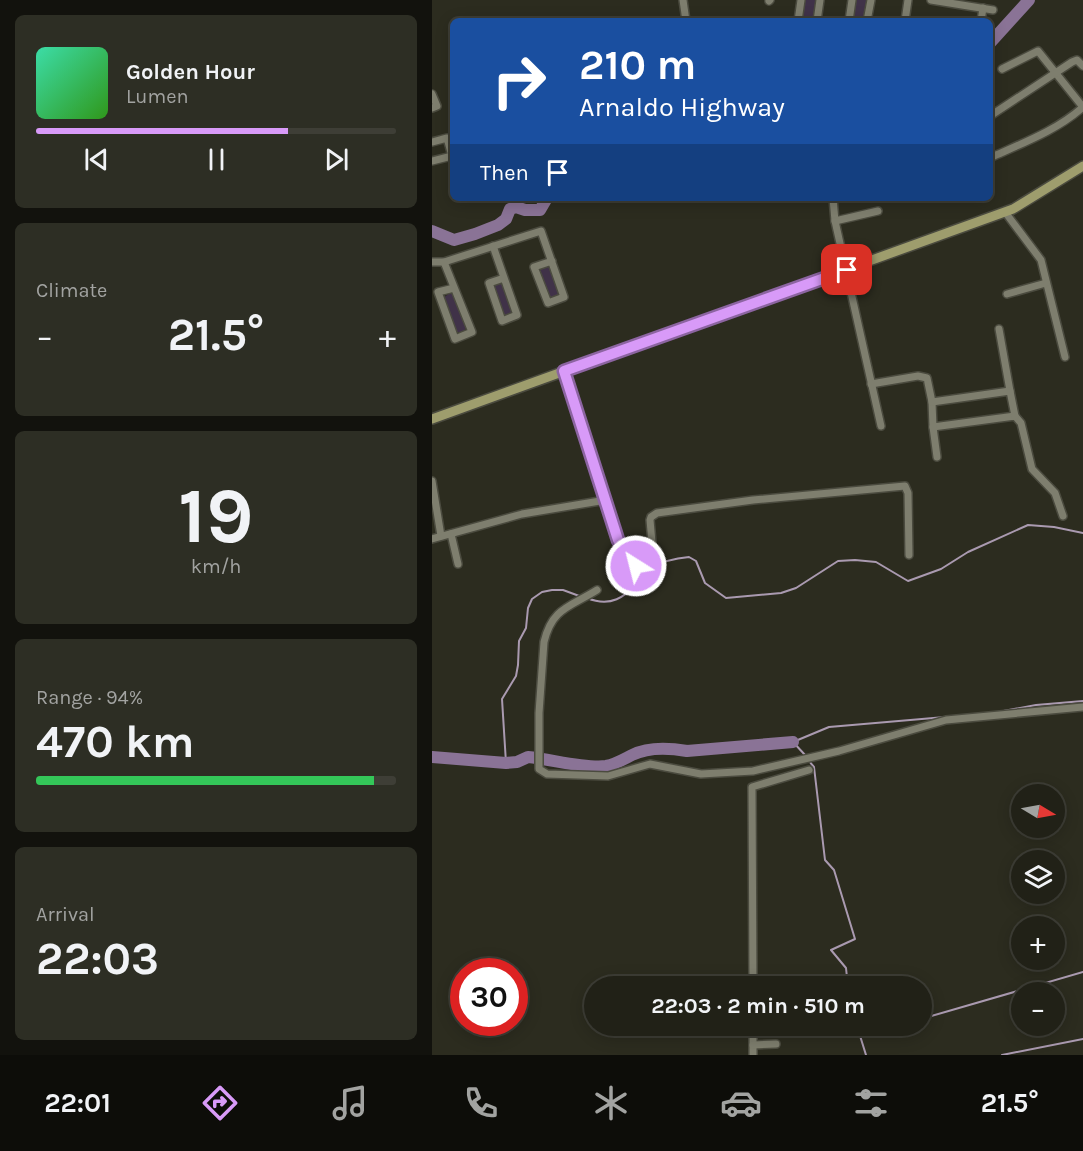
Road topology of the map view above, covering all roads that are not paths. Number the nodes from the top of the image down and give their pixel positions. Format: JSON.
{"nodes":[{"id":1,"x":683,"y":0,"type":"edge"},
{"id":2,"x":801,"y":0,"type":"edge"},
{"id":3,"x":820,"y":0,"type":"edge"},
{"id":4,"x":852,"y":0,"type":"edge"},
{"id":5,"x":871,"y":0,"type":"edge"},
{"id":6,"x":908,"y":0,"type":"edge"},
{"id":7,"x":931,"y":0,"type":"edge"},
{"id":8,"x":983,"y":8,"type":"junction"},
{"id":9,"x":993,"y":10,"type":"dead end"},
{"id":10,"x":687,"y":18,"type":"edge"},
{"id":11,"x":798,"y":18,"type":"edge"},
{"id":12,"x":817,"y":18,"type":"edge"},
{"id":13,"x":849,"y":18,"type":"edge"},
{"id":14,"x":868,"y":18,"type":"edge"},
{"id":15,"x":905,"y":18,"type":"edge"},
{"id":16,"x":981,"y":18,"type":"edge"},
{"id":17,"x":1083,"y":66,"type":"edge"},
{"id":18,"x":1002,"y":69,"type":"dead end"},
{"id":19,"x":1055,"y":72,"type":"junction"},
{"id":20,"x":432,"y":94,"type":"edge"},
{"id":21,"x":1083,"y":107,"type":"edge"},
{"id":22,"x":432,"y":108,"type":"edge"},
{"id":23,"x":993,"y":114,"type":"edge"},
{"id":24,"x":432,"y":142,"type":"edge"},
{"id":25,"x":450,"y":149,"type":"edge"},
{"id":26,"x":993,"y":155,"type":"edge"},
{"id":27,"x":450,"y":156,"type":"edge"},
{"id":28,"x":432,"y":161,"type":"edge"},
{"id":29,"x":1083,"y":166,"type":"edge"},
{"id":30,"x":833,"y":201,"type":"edge"},
{"id":31,"x":878,"y":211,"type":"dead end"},
{"id":32,"x":1009,"y":211,"type":"junction"},
{"id":33,"x":835,"y":221,"type":"junction"},
{"id":34,"x":493,"y":246,"type":"junction"},
{"id":35,"x":552,"y":261,"type":"junction"},
{"id":36,"x":432,"y":262,"type":"edge"},
{"id":37,"x":444,"y":262,"type":"junction"},
{"id":38,"x":847,"y":270,"type":"junction"},
{"id":39,"x":504,"y":278,"type":"junction"},
{"id":40,"x":1046,"y":284,"type":"junction"},
{"id":41,"x":454,"y":288,"type":"junction"},
{"id":42,"x":1007,"y":294,"type":"dead end"},
{"id":43,"x":999,"y":329,"type":"dead end"},
{"id":44,"x":1065,"y":357,"type":"dead end"},
{"id":45,"x":564,"y":371,"type":"junction"},
{"id":46,"x":871,"y":384,"type":"junction"},
{"id":47,"x":1010,"y":391,"type":"junction"},
{"id":48,"x":932,"y":402,"type":"junction"},
{"id":49,"x":1015,"y":416,"type":"junction"},
{"id":50,"x":432,"y":419,"type":"edge"},
{"id":51,"x":881,"y":426,"type":"dead end"},
{"id":52,"x":933,"y":427,"type":"junction"},
{"id":53,"x":937,"y":457,"type":"dead end"},
{"id":54,"x":432,"y":481,"type":"edge"},
{"id":55,"x":606,"y":500,"type":"junction"},
{"id":56,"x":1064,"y":516,"type":"dead end"},
{"id":57,"x":451,"y":534,"type":"junction"},
{"id":58,"x":441,"y":536,"type":"junction"},
{"id":59,"x":432,"y":538,"type":"edge"},
{"id":60,"x":909,"y":555,"type":"dead end"},
{"id":61,"x":459,"y":564,"type":"dead end"},
{"id":62,"x":597,"y":590,"type":"dead end"},
{"id":63,"x":1083,"y":707,"type":"edge"},
{"id":64,"x":809,"y":770,"type":"dead end"},
{"id":65,"x":753,"y":976,"type":"edge"},
{"id":66,"x":753,"y":1036,"type":"edge"},
{"id":67,"x":776,"y":1044,"type":"dead end"},
{"id":68,"x":753,"y":1045,"type":"junction"},
{"id":69,"x":753,"y":1055,"type":"edge"}],
"edges":[{"from":1,"to":10,"type":"street"},
{"from":2,"to":11,"type":"street"},
{"from":3,"to":12,"type":"street"},
{"from":4,"to":13,"type":"street"},
{"from":5,"to":14,"type":"street"},
{"from":6,"to":15,"type":"street"},
{"from":7,"to":8,"type":"street"},
{"from":8,"to":9,"type":"street"},
{"from":8,"to":16,"type":"street"},
{"from":17,"to":19,"type":"street"},
{"from":18,"to":19,"type":"street"},
{"from":19,"to":21,"type":"street"},
{"from":19,"to":23,"type":"street"},
{"from":20,"to":22,"type":"street"},
{"from":21,"to":26,"type":"street"},
{"from":24,"to":25,"type":"street"},
{"from":27,"to":28,"type":"street"},
{"from":29,"to":32,"type":"main road"},
{"from":30,"to":33,"type":"street"},
{"from":31,"to":33,"type":"street"},
{"from":32,"to":38,"type":"main road"},
{"from":32,"to":40,"type":"street"},
{"from":33,"to":38,"type":"street"},
{"from":34,"to":35,"type":"street"},
{"from":34,"to":37,"type":"street"},
{"from":34,"to":39,"type":"street"},
{"from":35,"to":35,"type":"street"},
{"from":36,"to":37,"type":"street"},
{"from":37,"to":41,"type":"street"},
{"from":38,"to":45,"type":"main road"},
{"from":38,"to":46,"type":"street"},
{"from":39,"to":39,"type":"street"},
{"from":40,"to":42,"type":"street"},
{"from":40,"to":44,"type":"street"},
{"from":41,"to":41,"type":"street"},
{"from":43,"to":47,"type":"street"},
{"from":45,"to":50,"type":"main road"},
{"from":45,"to":55,"type":"street"},
{"from":46,"to":48,"type":"street"},
{"from":46,"to":51,"type":"street"},
{"from":47,"to":48,"type":"street"},
{"from":47,"to":49,"type":"street"},
{"from":48,"to":52,"type":"street"},
{"from":49,"to":52,"type":"street"},
{"from":49,"to":56,"type":"street"},
{"from":52,"to":53,"type":"street"},
{"from":54,"to":58,"type":"street"},
{"from":55,"to":57,"type":"street"},
{"from":55,"to":60,"type":"street"},
{"from":57,"to":58,"type":"street"},
{"from":57,"to":61,"type":"street"},
{"from":58,"to":59,"type":"street"},
{"from":62,"to":63,"type":"street"},
{"from":64,"to":65,"type":"street"},
{"from":66,"to":68,"type":"street"},
{"from":67,"to":68,"type":"street"},
{"from":68,"to":69,"type":"street"}]}
